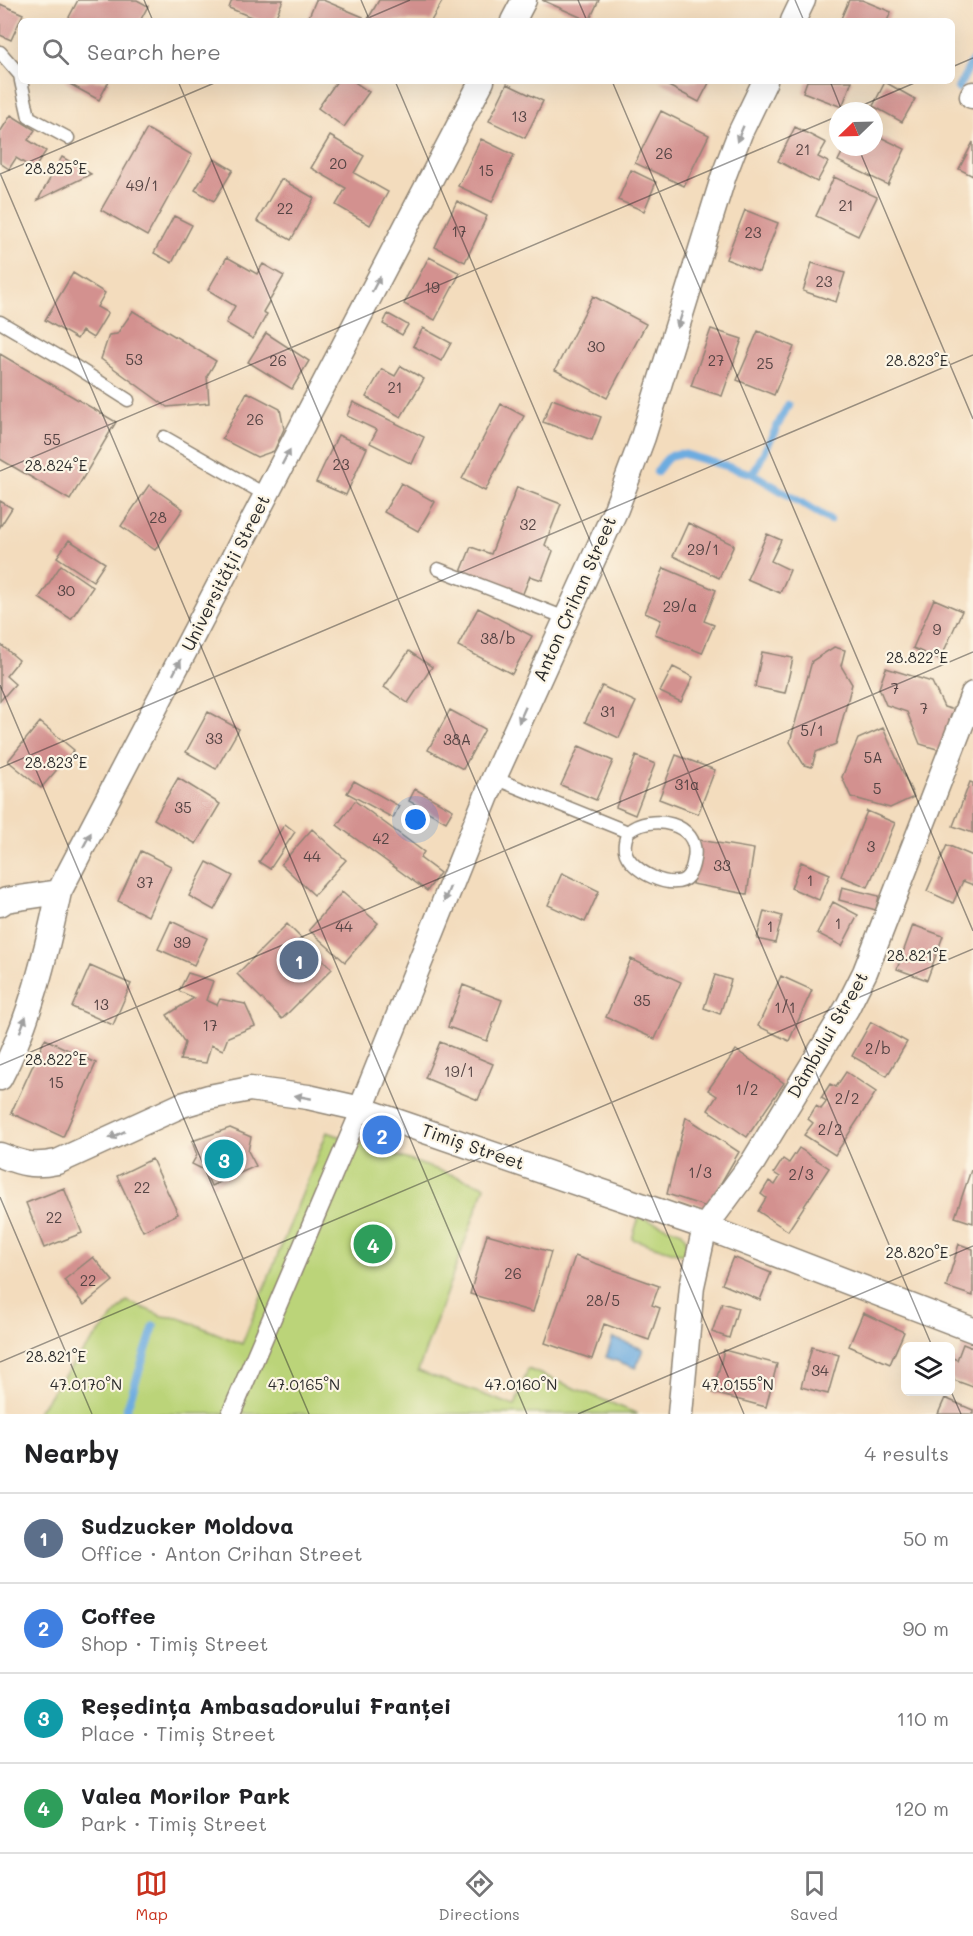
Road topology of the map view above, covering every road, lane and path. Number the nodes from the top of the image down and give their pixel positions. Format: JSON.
{"nodes":[{"id":1,"x":524,"y":0,"type":"edge"},
{"id":2,"x":803,"y":0,"type":"edge"},
{"id":3,"x":515,"y":18,"type":"edge"},
{"id":4,"x":794,"y":18,"type":"edge"},
{"id":5,"x":0,"y":52,"type":"edge"},
{"id":6,"x":18,"y":73,"type":"edge"},
{"id":7,"x":22,"y":84,"type":"edge"},
{"id":8,"x":480,"y":84,"type":"edge"},
{"id":9,"x":764,"y":84,"type":"edge"},
{"id":10,"x":68,"y":138,"type":"dead end"},
{"id":11,"x":0,"y":322,"type":"edge"},
{"id":12,"x":128,"y":400,"type":"dead end"},
{"id":13,"x":164,"y":436,"type":"dead end"},
{"id":14,"x":266,"y":495,"type":"junction"},
{"id":15,"x":438,"y":569,"type":"dead end"},
{"id":16,"x":566,"y":618,"type":"junction"},
{"id":17,"x":973,"y":694,"type":"edge"},
{"id":18,"x":494,"y":778,"type":"junction"},
{"id":19,"x":628,"y":832,"type":"junction"},
{"id":20,"x":59,"y":892,"type":"junction"},
{"id":21,"x":0,"y":904,"type":"edge"},
{"id":22,"x":0,"y":1078,"type":"edge"},
{"id":23,"x":361,"y":1109,"type":"junction"},
{"id":24,"x":0,"y":1155,"type":"edge"},
{"id":25,"x":705,"y":1227,"type":"junction"},
{"id":26,"x":973,"y":1330,"type":"edge"},
{"id":27,"x":231,"y":1414,"type":"edge"},
{"id":28,"x":680,"y":1414,"type":"edge"}],
"edges":[{"from":1,"to":3,"type":"street"},
{"from":2,"to":4,"type":"street"},
{"from":5,"to":6,"type":"lane"},
{"from":7,"to":10,"type":"lane"},
{"from":14,"to":8,"type":"street","name":"Universității Street","one_way":true},
{"from":9,"to":16,"type":"street","name":"Anton Crihan Street","one_way":true},
{"from":11,"to":12,"type":"lane"},
{"from":13,"to":14,"type":"lane"},
{"from":20,"to":14,"type":"street","name":"Universității Street","one_way":true},
{"from":15,"to":16,"type":"lane"},
{"from":16,"to":18,"type":"street","name":"Anton Crihan Street","one_way":true},
{"from":17,"to":25,"type":"street","name":"Dâmbului Street"},
{"from":18,"to":19,"type":"lane"},
{"from":18,"to":23,"type":"street","name":"Anton Crihan Street","one_way":true},
{"from":19,"to":19,"type":"lane"},
{"from":20,"to":21,"type":"street"},
{"from":22,"to":20,"type":"street","name":"Universității Street","one_way":true},
{"from":23,"to":24,"type":"street","name":"Timiș Street","one_way":true},
{"from":23,"to":25,"type":"street","name":"Timiș Street"},
{"from":23,"to":27,"type":"street"},
{"from":25,"to":26,"type":"street","name":"Timiș Street"},
{"from":25,"to":28,"type":"street"}]}
